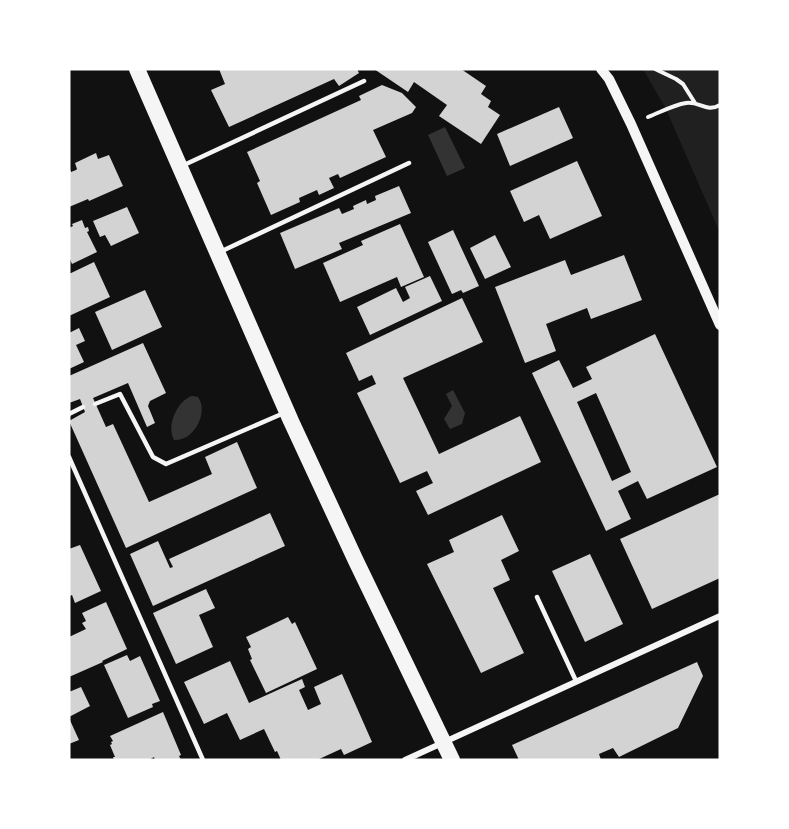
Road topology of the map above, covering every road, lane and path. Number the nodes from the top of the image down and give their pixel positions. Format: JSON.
{"nodes":[{"id":1,"x":137,"y":69,"type":"edge"},
{"id":2,"x":601,"y":69,"type":"edge"},
{"id":3,"x":655,"y":69,"type":"edge"},
{"id":4,"x":364,"y":81,"type":"dead end"},
{"id":5,"x":696,"y":104,"type":"junction"},
{"id":6,"x":720,"y":105,"type":"edge"},
{"id":7,"x":666,"y":109,"type":"dead end"},
{"id":8,"x":409,"y":163,"type":"dead end"},
{"id":9,"x":179,"y":168,"type":"junction"},
{"id":10,"x":217,"y":253,"type":"junction"},
{"id":11,"x":720,"y":325,"type":"edge"},
{"id":12,"x":96,"y":404,"type":"dead end"},
{"id":13,"x":83,"y":407,"type":"dead end"},
{"id":14,"x":286,"y":411,"type":"junction"},
{"id":15,"x":69,"y":414,"type":"edge"},
{"id":16,"x":69,"y":457,"type":"edge"},
{"id":17,"x":537,"y":597,"type":"dead end"},
{"id":18,"x":720,"y":615,"type":"edge"},
{"id":19,"x":576,"y":681,"type":"junction"},
{"id":20,"x":444,"y":742,"type":"junction"},
{"id":21,"x":203,"y":760,"type":"edge"},
{"id":22,"x":405,"y":760,"type":"edge"},
{"id":23,"x":452,"y":760,"type":"edge"}],
"edges":[{"from":1,"to":9,"type":"highway"},
{"from":2,"to":11,"type":"street"},
{"from":3,"to":5,"type":"path"},
{"from":4,"to":9,"type":"lane"},
{"from":5,"to":6,"type":"path"},
{"from":5,"to":7,"type":"path"},
{"from":8,"to":10,"type":"lane"},
{"from":9,"to":10,"type":"highway"},
{"from":10,"to":14,"type":"highway"},
{"from":12,"to":14,"type":"lane"},
{"from":13,"to":15,"type":"lane"},
{"from":14,"to":20,"type":"highway"},
{"from":16,"to":21,"type":"lane"},
{"from":17,"to":19,"type":"lane"},
{"from":18,"to":19,"type":"street"},
{"from":19,"to":20,"type":"street"},
{"from":20,"to":22,"type":"street"},
{"from":20,"to":23,"type":"highway"}]}
